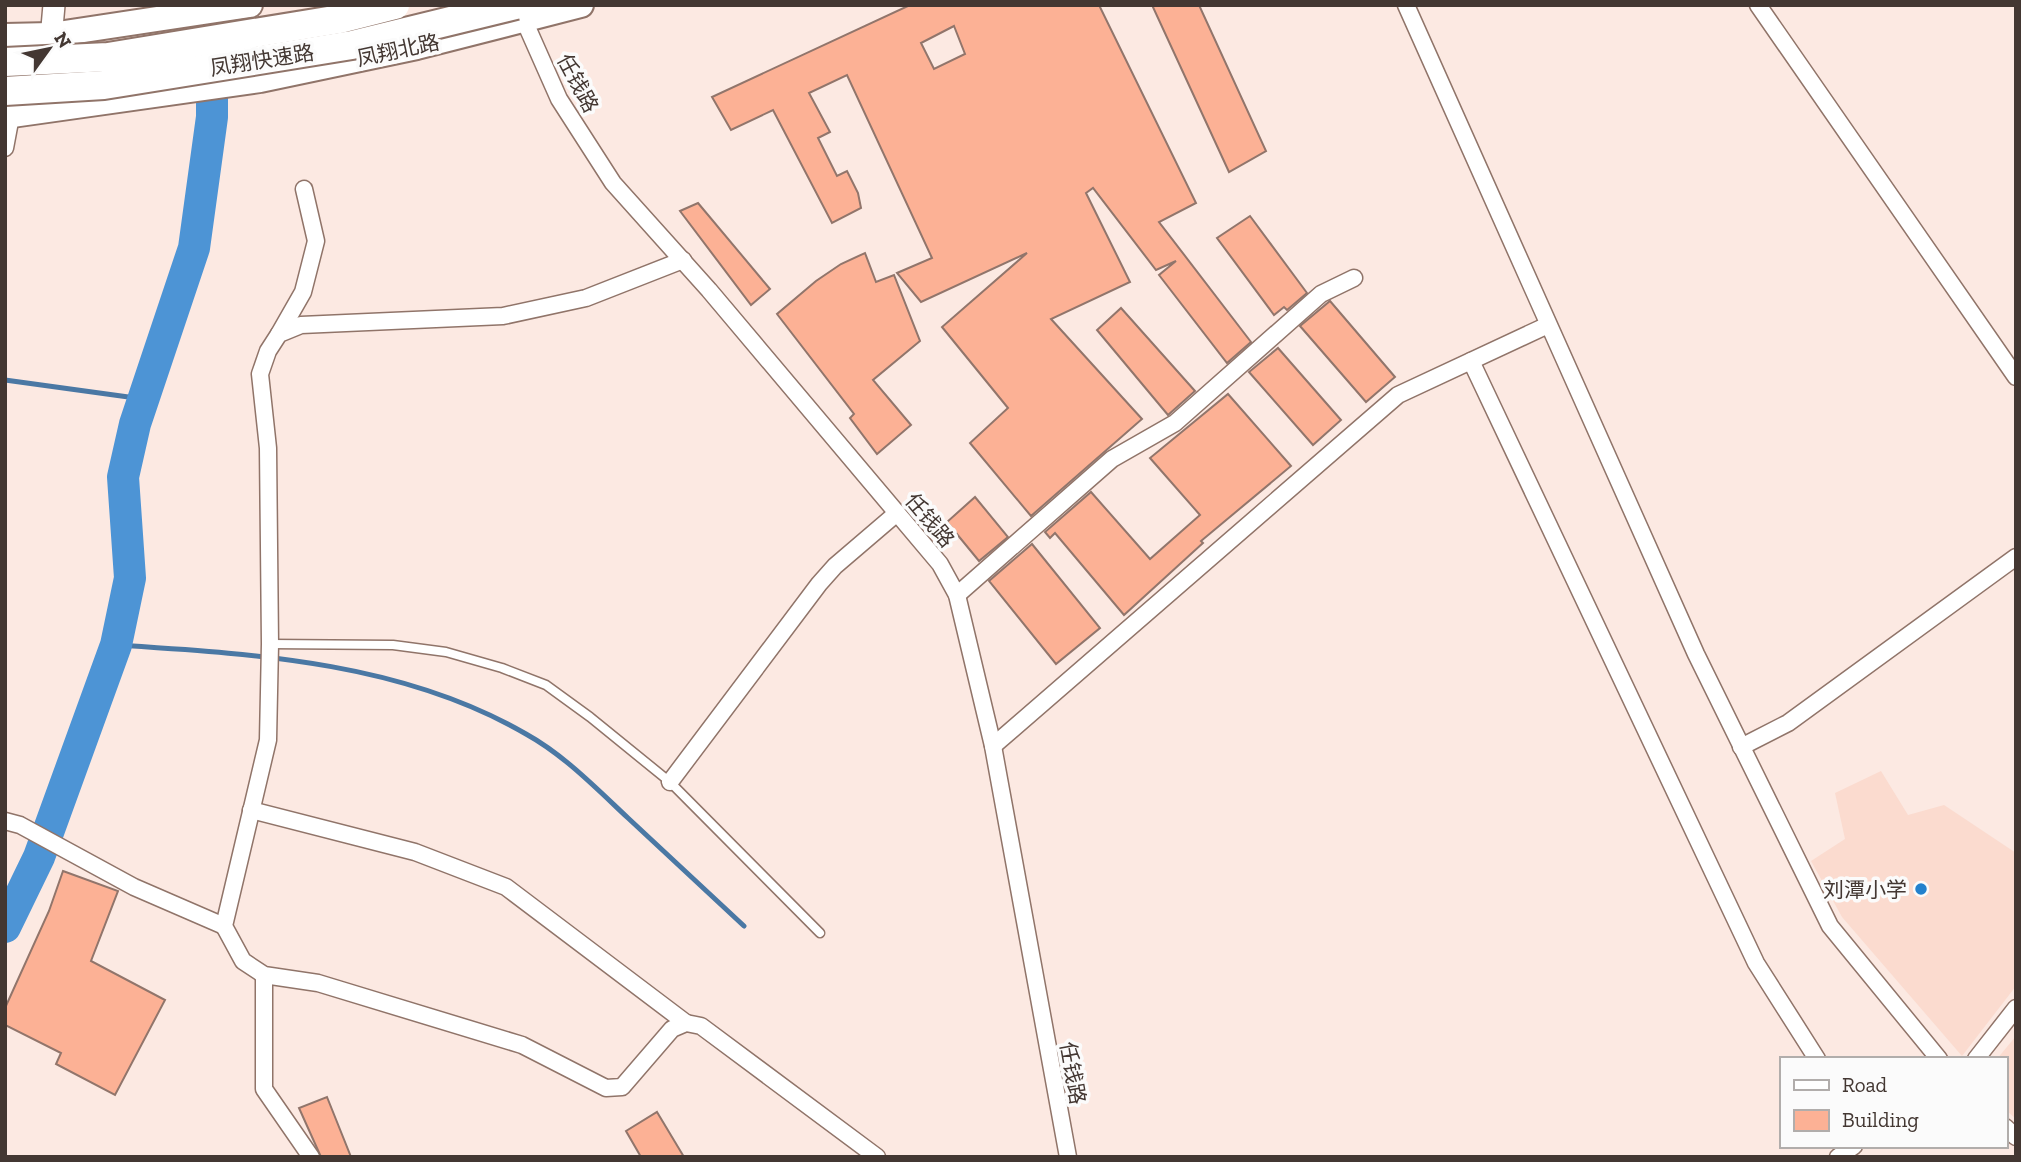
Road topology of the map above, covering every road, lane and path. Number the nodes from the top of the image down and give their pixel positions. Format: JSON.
{"nodes":[{"id":1,"x":54,"y":5,"type":"edge"},
{"id":2,"x":250,"y":5,"type":"edge"},
{"id":3,"x":395,"y":5,"type":"edge"},
{"id":4,"x":581,"y":5,"type":"edge"},
{"id":5,"x":1406,"y":5,"type":"edge"},
{"id":6,"x":1758,"y":5,"type":"edge"},
{"id":7,"x":520,"y":13,"type":"edge"},
{"id":8,"x":51,"y":35,"type":"junction"},
{"id":9,"x":5,"y":36,"type":"edge"},
{"id":10,"x":5,"y":62,"type":"edge"},
{"id":11,"x":7,"y":108,"type":"edge"},
{"id":12,"x":43,"y":111,"type":"junction"},
{"id":13,"x":5,"y":148,"type":"edge"},
{"id":14,"x":304,"y":189,"type":"dead end"},
{"id":15,"x":683,"y":260,"type":"junction"},
{"id":16,"x":1354,"y":278,"type":"dead end"},
{"id":17,"x":1548,"y":325,"type":"junction"},
{"id":18,"x":279,"y":334,"type":"junction"},
{"id":19,"x":1471,"y":361,"type":"junction"},
{"id":20,"x":2016,"y":377,"type":"edge"},
{"id":21,"x":897,"y":513,"type":"junction"},
{"id":22,"x":2016,"y":557,"type":"edge"},
{"id":23,"x":957,"y":595,"type":"junction"},
{"id":24,"x":270,"y":644,"type":"junction"},
{"id":25,"x":993,"y":746,"type":"junction"},
{"id":26,"x":1741,"y":747,"type":"junction"},
{"id":27,"x":670,"y":782,"type":"junction"},
{"id":28,"x":251,"y":810,"type":"junction"},
{"id":29,"x":13,"y":823,"type":"edge"},
{"id":30,"x":224,"y":926,"type":"junction"},
{"id":31,"x":820,"y":933,"type":"dead end"},
{"id":32,"x":264,"y":975,"type":"junction"},
{"id":33,"x":2016,"y":1008,"type":"edge"},
{"id":34,"x":686,"y":1023,"type":"junction"},
{"id":35,"x":1816,"y":1057,"type":"edge"},
{"id":36,"x":1938,"y":1057,"type":"edge"},
{"id":37,"x":1978,"y":1057,"type":"edge"},
{"id":38,"x":311,"y":1157,"type":"edge"},
{"id":39,"x":877,"y":1157,"type":"edge"},
{"id":40,"x":1068,"y":1157,"type":"edge"}],
"edges":[{"from":1,"to":8,"type":"street"},
{"from":2,"to":8,"type":"main road"},
{"from":3,"to":10,"type":"highway","name":"凤翔快速路","bridge":true},
{"from":4,"to":7,"type":"main road","name":"凤翔北路"},
{"from":5,"to":17,"type":"street"},
{"from":6,"to":20,"type":"street"},
{"from":7,"to":11,"type":"highway","name":"凤翔快速路","bridge":true},
{"from":7,"to":12,"type":"main road","name":"凤翔北路"},
{"from":7,"to":15,"type":"street","name":"任钱路"},
{"from":8,"to":9,"type":"main road"},
{"from":8,"to":12,"type":"street"},
{"from":11,"to":12,"type":"main road","name":"凤翔北路"},
{"from":11,"to":13,"type":"street"},
{"from":14,"to":18,"type":"street"},
{"from":15,"to":18,"type":"street"},
{"from":15,"to":21,"type":"street","name":"任钱路"},
{"from":16,"to":23,"type":"street"},
{"from":17,"to":19,"type":"street"},
{"from":17,"to":26,"type":"street"},
{"from":18,"to":24,"type":"street"},
{"from":19,"to":25,"type":"street"},
{"from":19,"to":35,"type":"street"},
{"from":21,"to":23,"type":"street","name":"任钱路"},
{"from":21,"to":27,"type":"street"},
{"from":22,"to":26,"type":"street"},
{"from":23,"to":25,"type":"street","name":"任钱路"},
{"from":24,"to":27,"type":"lane"},
{"from":24,"to":28,"type":"street"},
{"from":25,"to":40,"type":"street","name":"任钱路"},
{"from":26,"to":36,"type":"street"},
{"from":27,"to":31,"type":"lane"},
{"from":28,"to":30,"type":"street"},
{"from":28,"to":34,"type":"street"},
{"from":29,"to":30,"type":"street"},
{"from":30,"to":32,"type":"street"},
{"from":32,"to":34,"type":"street"},
{"from":32,"to":38,"type":"street"},
{"from":33,"to":37,"type":"street"},
{"from":34,"to":39,"type":"street"}]}
